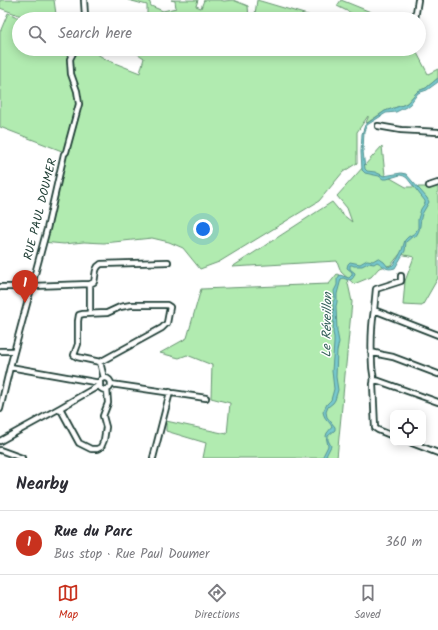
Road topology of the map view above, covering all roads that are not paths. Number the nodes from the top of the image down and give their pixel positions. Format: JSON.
{"nodes":[{"id":1,"x":84,"y":0,"type":"edge"},
{"id":2,"x":418,"y":0,"type":"edge"},
{"id":3,"x":86,"y":12,"type":"edge"},
{"id":4,"x":416,"y":12,"type":"edge"},
{"id":5,"x":71,"y":56,"type":"edge"},
{"id":6,"x":378,"y":126,"type":"dead end"},
{"id":7,"x":438,"y":132,"type":"edge"},
{"id":8,"x":438,"y":183,"type":"edge"},
{"id":9,"x":429,"y":186,"type":"dead end"},
{"id":10,"x":168,"y":262,"type":"dead end"},
{"id":11,"x":401,"y":276,"type":"dead end"},
{"id":12,"x":90,"y":284,"type":"junction"},
{"id":13,"x":0,"y":287,"type":"edge"},
{"id":14,"x":31,"y":287,"type":"junction"},
{"id":15,"x":374,"y":310,"type":"junction"},
{"id":16,"x":90,"y":313,"type":"junction"},
{"id":17,"x":438,"y":335,"type":"edge"},
{"id":18,"x":0,"y":351,"type":"edge"},
{"id":19,"x":14,"y":351,"type":"junction"},
{"id":20,"x":372,"y":352,"type":"junction"},
{"id":21,"x":100,"y":362,"type":"junction"},
{"id":22,"x":10,"y":367,"type":"junction"},
{"id":23,"x":438,"y":374,"type":"edge"},
{"id":24,"x":104,"y":378,"type":"junction"},
{"id":25,"x":374,"y":380,"type":"junction"},
{"id":26,"x":100,"y":384,"type":"junction"},
{"id":27,"x":111,"y":384,"type":"junction"},
{"id":28,"x":107,"y":389,"type":"junction"},
{"id":29,"x":170,"y":392,"type":"junction"},
{"id":30,"x":206,"y":398,"type":"dead end"},
{"id":31,"x":438,"y":402,"type":"edge"},
{"id":32,"x":60,"y":408,"type":"junction"},
{"id":33,"x":0,"y":409,"type":"edge"},
{"id":34,"x":390,"y":435,"type":"edge"},
{"id":35,"x":0,"y":442,"type":"edge"},
{"id":36,"x":420,"y":446,"type":"edge"},
{"id":37,"x":0,"y":450,"type":"edge"},
{"id":38,"x":438,"y":453,"type":"edge"},
{"id":39,"x":22,"y":458,"type":"edge"},
{"id":40,"x":153,"y":458,"type":"edge"}],
"edges":[{"from":1,"to":3,"type":"street"},
{"from":2,"to":4,"type":"street"},
{"from":5,"to":14,"type":"street","name":"RUE PAUL DOUMER"},
{"from":6,"to":7,"type":"street"},
{"from":8,"to":9,"type":"street"},
{"from":10,"to":12,"type":"street"},
{"from":11,"to":15,"type":"street"},
{"from":12,"to":14,"type":"street"},
{"from":12,"to":16,"type":"street"},
{"from":13,"to":14,"type":"street"},
{"from":14,"to":19,"type":"street","name":"RUE PAUL DOUMER"},
{"from":15,"to":17,"type":"street"},
{"from":15,"to":20,"type":"street"},
{"from":16,"to":21,"type":"street"},
{"from":16,"to":21,"type":"street"},
{"from":18,"to":19,"type":"street"},
{"from":19,"to":22,"type":"street","name":"RUE PAUL DOUMER"},
{"from":20,"to":23,"type":"street"},
{"from":20,"to":25,"type":"street"},
{"from":21,"to":24,"type":"street"},
{"from":22,"to":26,"type":"street"},
{"from":22,"to":33,"type":"street","name":"RUE PAUL DOUMER"},
{"from":24,"to":26,"type":"street"},
{"from":24,"to":27,"type":"street"},
{"from":25,"to":31,"type":"street"},
{"from":25,"to":34,"type":"street"},
{"from":26,"to":28,"type":"street"},
{"from":26,"to":32,"type":"street"},
{"from":27,"to":28,"type":"street"},
{"from":27,"to":29,"type":"street"},
{"from":28,"to":32,"type":"street"},
{"from":29,"to":30,"type":"street"},
{"from":29,"to":40,"type":"street"},
{"from":32,"to":35,"type":"street"},
{"from":36,"to":38,"type":"street"},
{"from":37,"to":39,"type":"street"}]}
